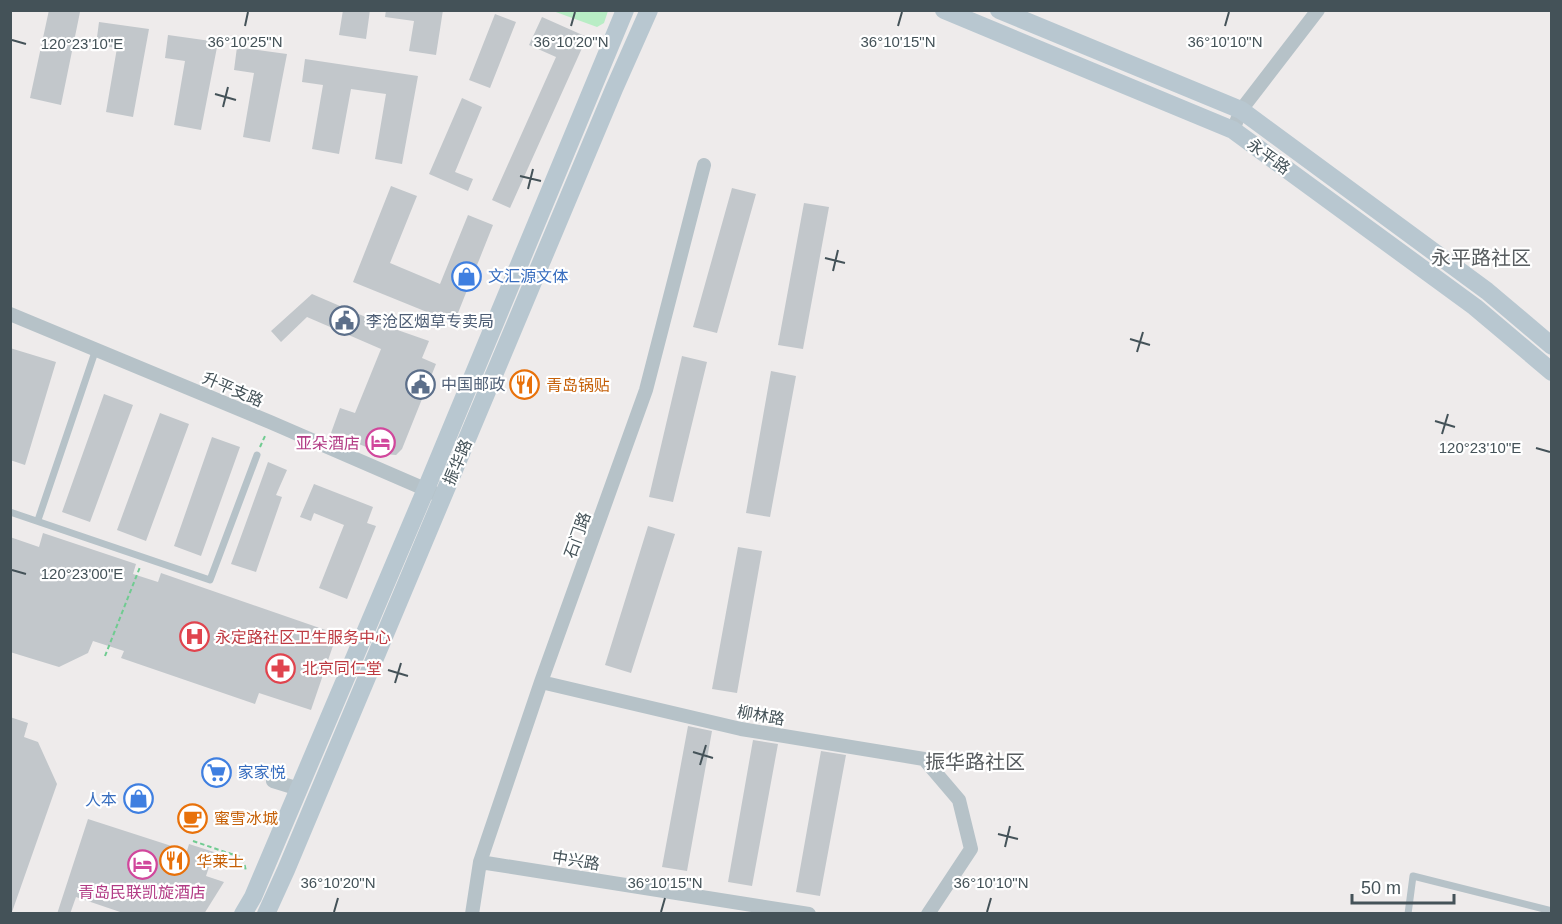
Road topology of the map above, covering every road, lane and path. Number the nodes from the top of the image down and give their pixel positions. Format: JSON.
{"nodes":[{"id":1,"x":625,"y":10,"type":"edge"},
{"id":2,"x":649,"y":10,"type":"edge"},
{"id":3,"x":944,"y":10,"type":"edge"},
{"id":4,"x":999,"y":10,"type":"edge"},
{"id":5,"x":1318,"y":10,"type":"edge"},
{"id":6,"x":1241,"y":110,"type":"junction"},
{"id":7,"x":1233,"y":130,"type":"junction"},
{"id":8,"x":704,"y":165,"type":"dead end"},
{"id":9,"x":10,"y":314,"type":"edge"},
{"id":10,"x":1551,"y":346,"type":"edge"},
{"id":11,"x":96,"y":350,"type":"junction"},
{"id":12,"x":1551,"y":372,"type":"edge"},
{"id":13,"x":270,"y":422,"type":"junction"},
{"id":14,"x":257,"y":455,"type":"joint"},
{"id":15,"x":434,"y":493,"type":"junction"},
{"id":16,"x":10,"y":512,"type":"edge"},
{"id":17,"x":38,"y":520,"type":"junction"},
{"id":18,"x":144,"y":558,"type":"junction"},
{"id":19,"x":105,"y":656,"type":"dead end"},
{"id":20,"x":541,"y":682,"type":"junction"},
{"id":21,"x":273,"y":781,"type":"dead end"},
{"id":22,"x":298,"y":789,"type":"junction"},
{"id":23,"x":192,"y":841,"type":"dead end"},
{"id":24,"x":480,"y":861,"type":"junction"},
{"id":25,"x":253,"y":897,"type":"junction"},
{"id":26,"x":1551,"y":911,"type":"edge"},
{"id":27,"x":243,"y":914,"type":"edge"},
{"id":28,"x":266,"y":914,"type":"edge"},
{"id":29,"x":472,"y":914,"type":"edge"},
{"id":30,"x":809,"y":914,"type":"edge"},
{"id":31,"x":928,"y":914,"type":"edge"},
{"id":32,"x":1408,"y":914,"type":"edge"}],
"edges":[{"from":1,"to":15,"type":"main road","name":"振华路"},
{"from":2,"to":15,"type":"main road","name":"振华路"},
{"from":3,"to":7,"type":"main road","name":"永平路"},
{"from":4,"to":6,"type":"main road","name":"永平路"},
{"from":5,"to":6,"type":"street"},
{"from":6,"to":7,"type":"street"},
{"from":6,"to":10,"type":"main road","name":"永平路"},
{"from":7,"to":12,"type":"main road","name":"永平路"},
{"from":8,"to":20,"type":"street","name":"石门路"},
{"from":9,"to":11,"type":"street","name":"升平支路"},
{"from":11,"to":13,"type":"street","name":"升平支路"},
{"from":11,"to":17,"type":"lane"},
{"from":13,"to":14,"type":"path"},
{"from":13,"to":15,"type":"street","name":"升平支路"},
{"from":14,"to":18,"type":"lane"},
{"from":15,"to":22,"type":"main road","name":"振华路"},
{"from":15,"to":28,"type":"main road","name":"振华路"},
{"from":16,"to":17,"type":"lane"},
{"from":17,"to":18,"type":"lane"},
{"from":18,"to":19,"type":"path"},
{"from":20,"to":24,"type":"street","name":"石门路"},
{"from":20,"to":31,"type":"street","name":"柳林路"},
{"from":21,"to":22,"type":"street"},
{"from":22,"to":25,"type":"main road","name":"振华路"},
{"from":23,"to":25,"type":"path"},
{"from":24,"to":29,"type":"street","name":"石门路"},
{"from":24,"to":30,"type":"street","name":"中兴路"},
{"from":25,"to":27,"type":"main road","name":"振华路"},
{"from":26,"to":32,"type":"lane"}]}
